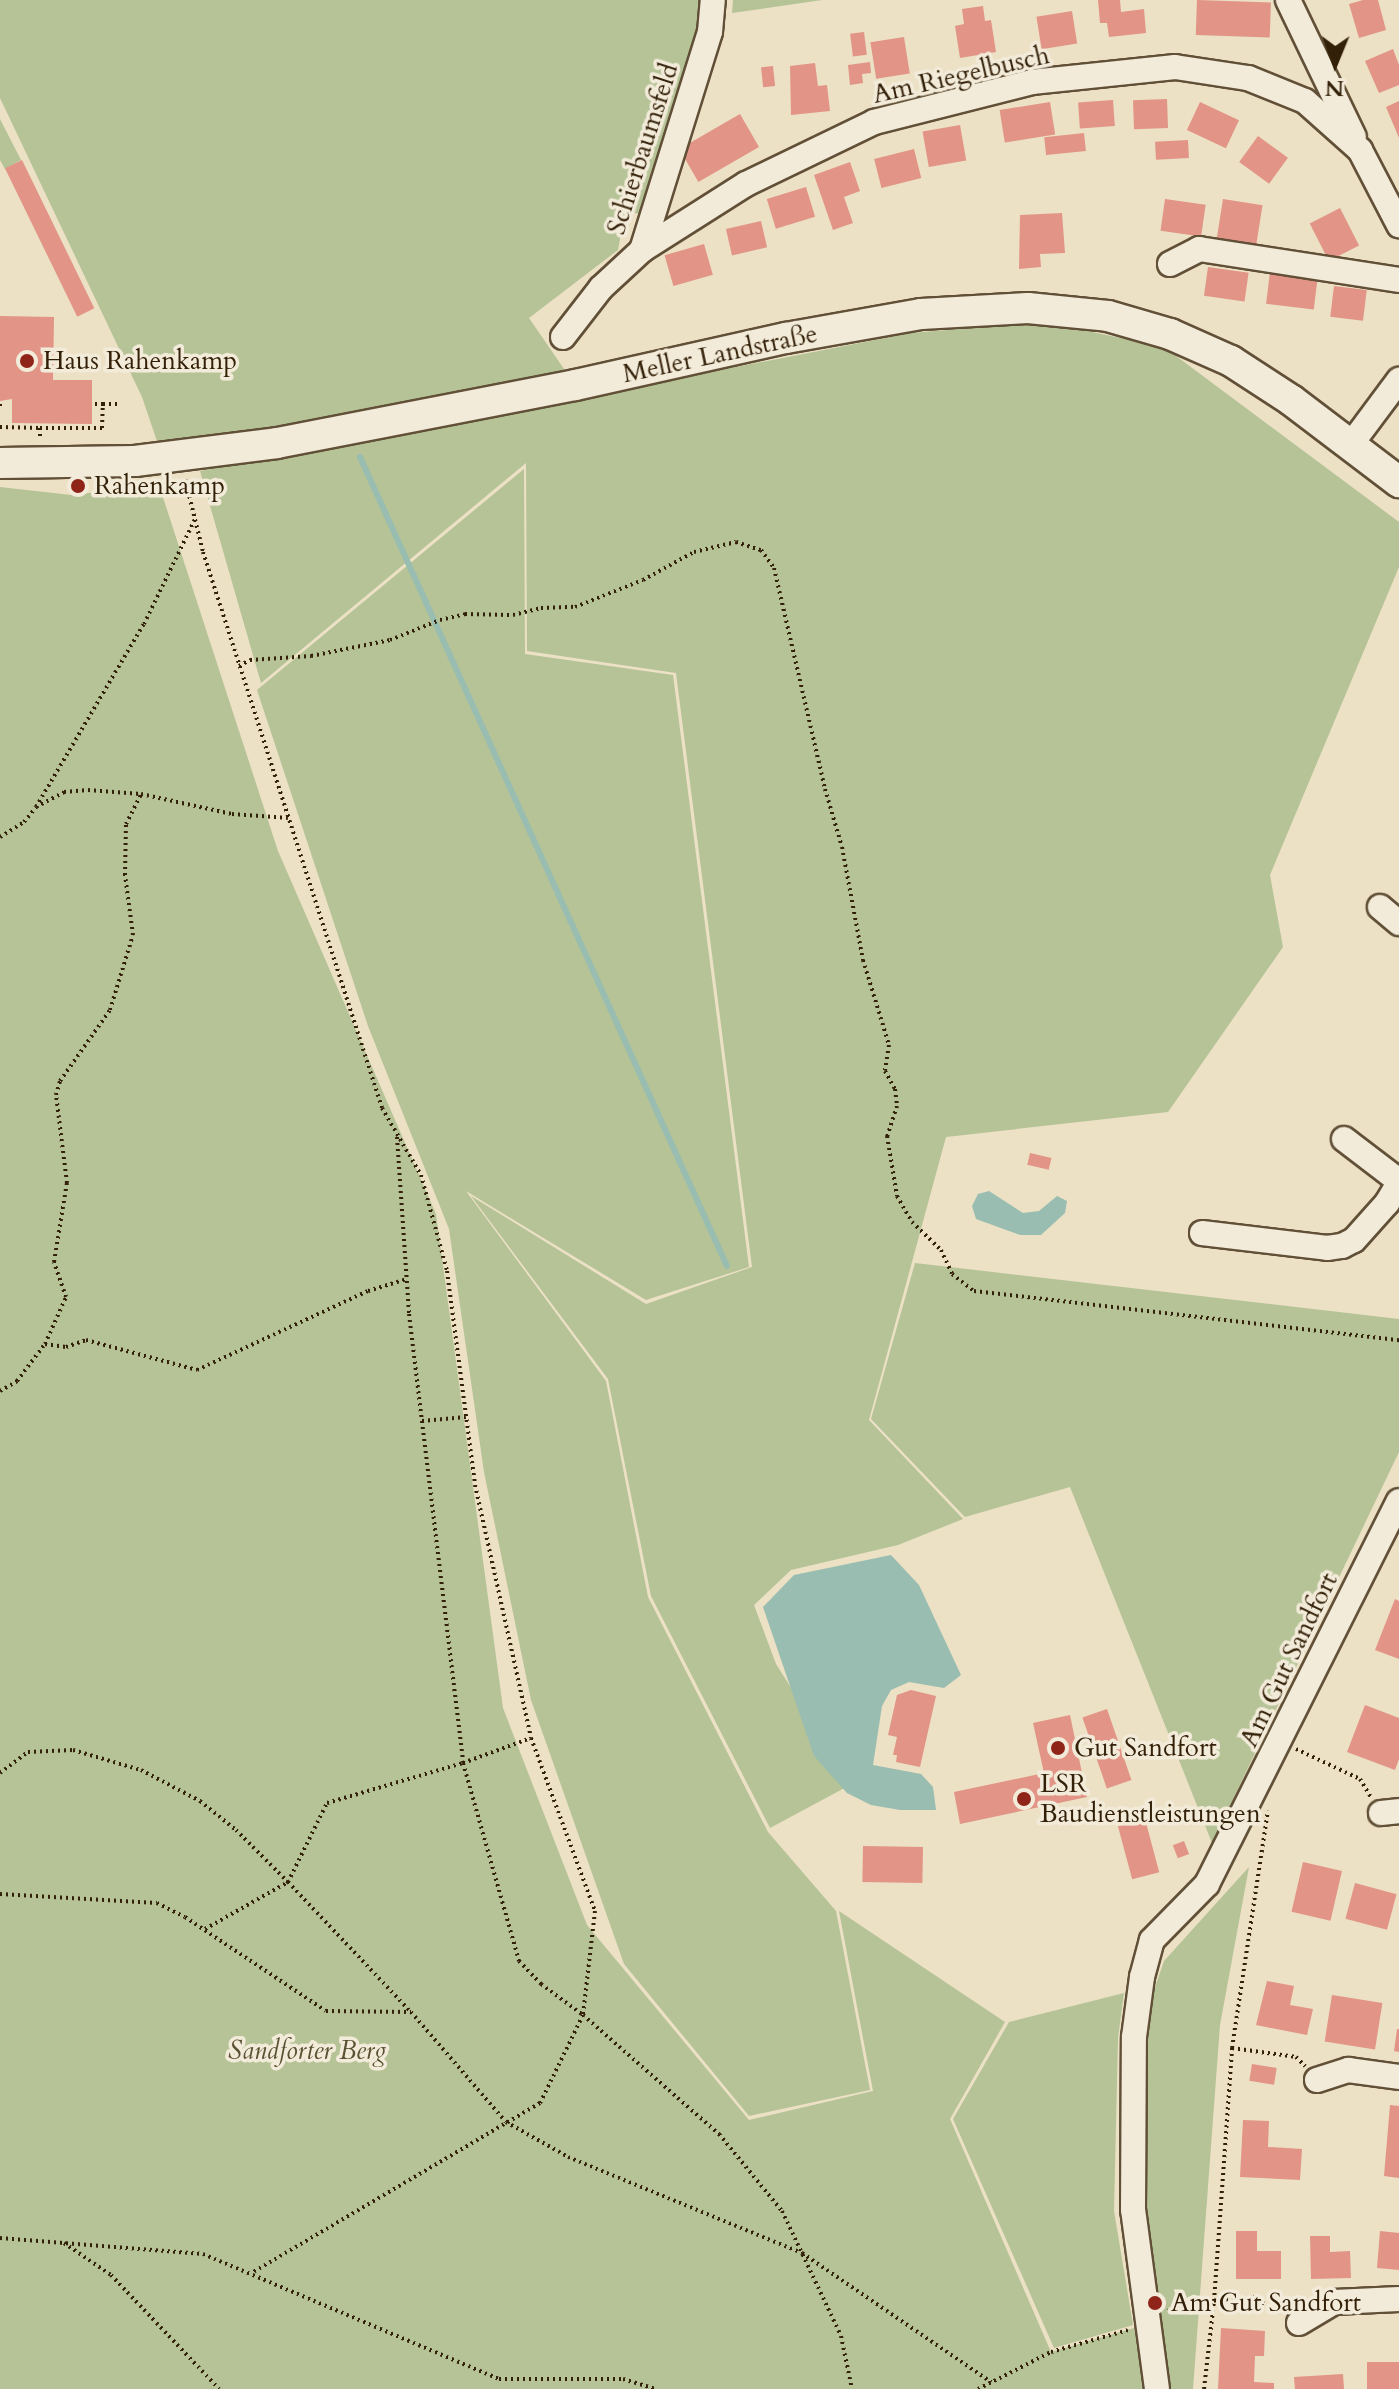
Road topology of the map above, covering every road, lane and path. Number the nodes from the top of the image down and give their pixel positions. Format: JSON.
{"nodes":[{"id":1,"x":713,"y":0,"type":"edge"},
{"id":2,"x":1288,"y":0,"type":"edge"},
{"id":3,"x":1360,"y":150,"type":"junction"},
{"id":4,"x":1399,"y":225,"type":"edge"},
{"id":5,"x":642,"y":250,"type":"junction"},
{"id":6,"x":1170,"y":264,"type":"dead end"},
{"id":7,"x":1399,"y":280,"type":"edge"},
{"id":8,"x":563,"y":337,"type":"dead end"},
{"id":9,"x":1399,"y":380,"type":"edge"},
{"id":10,"x":92,"y":404,"type":"dead end"},
{"id":11,"x":103,"y":404,"type":"junction"},
{"id":12,"x":119,"y":404,"type":"dead end"},
{"id":13,"x":40,"y":428,"type":"dead end"},
{"id":14,"x":1352,"y":443,"type":"junction"},
{"id":15,"x":0,"y":463,"type":"edge"},
{"id":16,"x":182,"y":470,"type":"dead end"},
{"id":17,"x":1399,"y":482,"type":"edge"},
{"id":18,"x":195,"y":519,"type":"junction"},
{"id":19,"x":239,"y":666,"type":"junction"},
{"id":20,"x":141,"y":794,"type":"junction"},
{"id":21,"x":36,"y":807,"type":"junction"},
{"id":22,"x":288,"y":818,"type":"junction"},
{"id":23,"x":0,"y":837,"type":"edge"},
{"id":24,"x":1380,"y":907,"type":"dead end"},
{"id":25,"x":1399,"y":923,"type":"edge"},
{"id":26,"x":397,"y":1134,"type":"junction"},
{"id":27,"x":1344,"y":1139,"type":"dead end"},
{"id":28,"x":1399,"y":1182,"type":"edge"},
{"id":29,"x":1202,"y":1233,"type":"dead end"},
{"id":30,"x":407,"y":1279,"type":"junction"},
{"id":31,"x":1399,"y":1340,"type":"edge"},
{"id":32,"x":45,"y":1344,"type":"junction"},
{"id":33,"x":0,"y":1391,"type":"edge"},
{"id":34,"x":466,"y":1417,"type":"junction"},
{"id":35,"x":422,"y":1421,"type":"junction"},
{"id":36,"x":1397,"y":1511,"type":"edge"},
{"id":37,"x":531,"y":1738,"type":"junction"},
{"id":38,"x":1280,"y":1742,"type":"junction"},
{"id":39,"x":463,"y":1763,"type":"junction"},
{"id":40,"x":0,"y":1773,"type":"edge"},
{"id":41,"x":1270,"y":1799,"type":"dead end"},
{"id":42,"x":1390,"y":1812,"type":"edge"},
{"id":43,"x":288,"y":1882,"type":"junction"},
{"id":44,"x":0,"y":1894,"type":"edge"},
{"id":45,"x":204,"y":1930,"type":"junction"},
{"id":46,"x":411,"y":2012,"type":"junction"},
{"id":47,"x":583,"y":2015,"type":"junction"},
{"id":48,"x":1232,"y":2048,"type":"junction"},
{"id":49,"x":1399,"y":2077,"type":"edge"},
{"id":50,"x":1317,"y":2080,"type":"joint"},
{"id":51,"x":506,"y":2122,"type":"junction"},
{"id":52,"x":0,"y":2238,"type":"edge"},
{"id":53,"x":62,"y":2241,"type":"junction"},
{"id":54,"x":802,"y":2253,"type":"junction"},
{"id":55,"x":251,"y":2273,"type":"junction"},
{"id":56,"x":1399,"y":2299,"type":"edge"},
{"id":57,"x":1214,"y":2301,"type":"junction"},
{"id":58,"x":1299,"y":2323,"type":"joint"},
{"id":59,"x":1148,"y":2324,"type":"junction"},
{"id":60,"x":991,"y":2382,"type":"junction"},
{"id":61,"x":219,"y":2389,"type":"edge"},
{"id":62,"x":656,"y":2389,"type":"edge"},
{"id":63,"x":852,"y":2389,"type":"edge"},
{"id":64,"x":978,"y":2389,"type":"edge"},
{"id":65,"x":1157,"y":2389,"type":"edge"},
{"id":66,"x":1204,"y":2389,"type":"edge"}],
"edges":[{"from":1,"to":5,"type":"street","name":"Schierbaumsfeld"},
{"from":2,"to":3,"type":"street"},
{"from":3,"to":4,"type":"street","name":"Am Riegelbusch"},
{"from":3,"to":5,"type":"street","name":"Am Riegelbusch"},
{"from":5,"to":8,"type":"street","name":"Schierbaumsfeld"},
{"from":6,"to":7,"type":"street"},
{"from":9,"to":14,"type":"street"},
{"from":10,"to":11,"type":"path"},
{"from":11,"to":12,"type":"path"},
{"from":11,"to":13,"type":"path"},
{"from":14,"to":15,"type":"street","name":"Meller Landstraße"},
{"from":14,"to":17,"type":"street","name":"Meller Landstraße"},
{"from":16,"to":18,"type":"path"},
{"from":18,"to":19,"type":"path"},
{"from":18,"to":21,"type":"path"},
{"from":19,"to":22,"type":"path"},
{"from":19,"to":31,"type":"path"},
{"from":20,"to":21,"type":"path"},
{"from":20,"to":22,"type":"path"},
{"from":20,"to":32,"type":"path"},
{"from":21,"to":23,"type":"path"},
{"from":22,"to":26,"type":"path"},
{"from":24,"to":25,"type":"street"},
{"from":26,"to":30,"type":"path"},
{"from":26,"to":34,"type":"path"},
{"from":27,"to":28,"type":"street"},
{"from":28,"to":29,"type":"street"},
{"from":30,"to":32,"type":"path"},
{"from":30,"to":35,"type":"path"},
{"from":32,"to":33,"type":"path"},
{"from":34,"to":35,"type":"path"},
{"from":34,"to":37,"type":"path"},
{"from":35,"to":39,"type":"path"},
{"from":36,"to":38,"type":"street","name":"Am Gut Sandfort"},
{"from":37,"to":39,"type":"path"},
{"from":37,"to":47,"type":"path"},
{"from":38,"to":42,"type":"path"},
{"from":38,"to":59,"type":"street","name":"Am Gut Sandfort"},
{"from":39,"to":43,"type":"path"},
{"from":39,"to":47,"type":"path"},
{"from":40,"to":43,"type":"path"},
{"from":41,"to":48,"type":"path"},
{"from":43,"to":45,"type":"path"},
{"from":43,"to":46,"type":"path"},
{"from":44,"to":45,"type":"path"},
{"from":45,"to":46,"type":"path"},
{"from":46,"to":51,"type":"path"},
{"from":47,"to":51,"type":"path"},
{"from":47,"to":54,"type":"path"},
{"from":48,"to":50,"type":"path"},
{"from":48,"to":57,"type":"path"},
{"from":49,"to":50,"type":"street"},
{"from":51,"to":54,"type":"path"},
{"from":51,"to":55,"type":"path"},
{"from":52,"to":53,"type":"path"},
{"from":53,"to":55,"type":"path"},
{"from":53,"to":61,"type":"path"},
{"from":54,"to":60,"type":"path"},
{"from":54,"to":63,"type":"path"},
{"from":55,"to":62,"type":"path"},
{"from":56,"to":58,"type":"street"},
{"from":57,"to":58,"type":"path"},
{"from":57,"to":59,"type":"path"},
{"from":57,"to":66,"type":"path"},
{"from":59,"to":60,"type":"path"},
{"from":59,"to":65,"type":"street","name":"Am Gut Sandfort"},
{"from":60,"to":64,"type":"path"}]}
